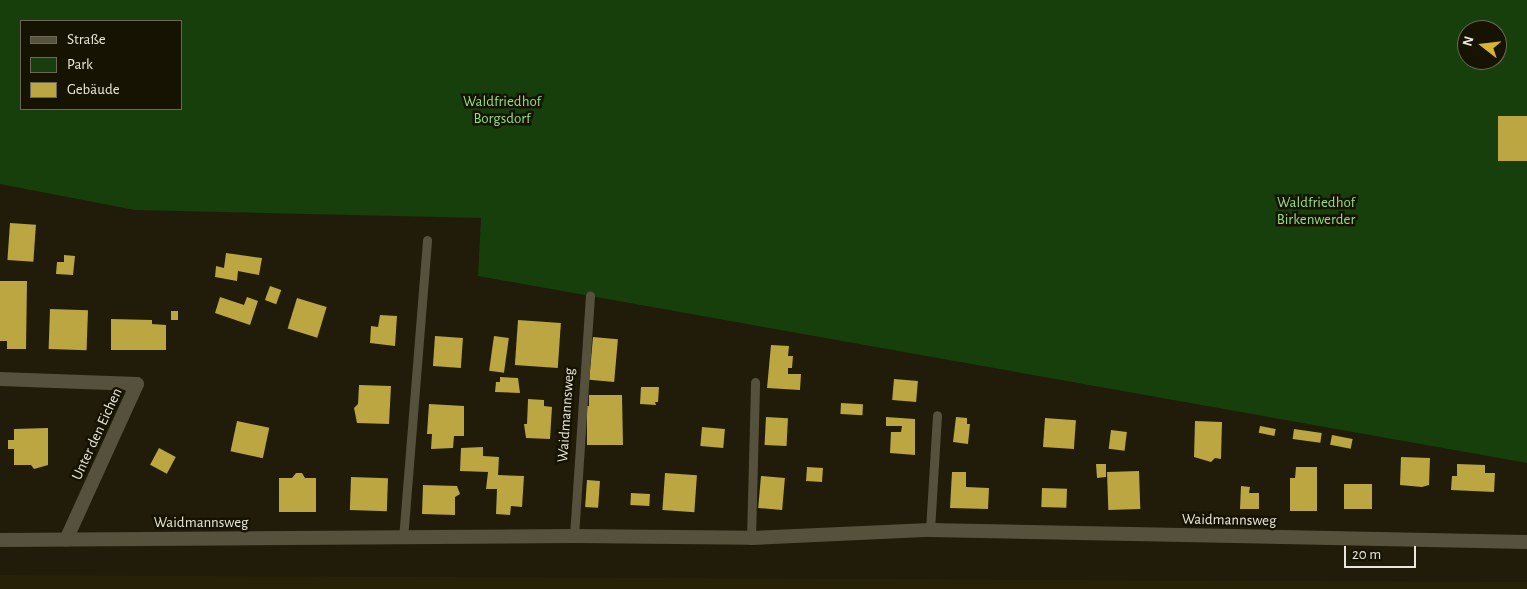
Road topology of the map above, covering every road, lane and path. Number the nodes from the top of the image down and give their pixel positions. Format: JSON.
{"nodes":[{"id":1,"x":428,"y":240,"type":"dead end"},
{"id":2,"x":590,"y":296,"type":"dead end"},
{"id":3,"x":0,"y":379,"type":"edge"},
{"id":4,"x":755,"y":382,"type":"dead end"},
{"id":5,"x":937,"y":415,"type":"dead end"},
{"id":6,"x":930,"y":530,"type":"junction"},
{"id":7,"x":574,"y":536,"type":"junction"},
{"id":8,"x":751,"y":538,"type":"junction"},
{"id":9,"x":403,"y":539,"type":"junction"},
{"id":10,"x":0,"y":540,"type":"edge"},
{"id":11,"x":66,"y":540,"type":"junction"},
{"id":12,"x":1527,"y":542,"type":"edge"}],
"edges":[{"from":1,"to":9,"type":"lane"},
{"from":2,"to":7,"type":"lane","name":"Waidmannsweg"},
{"from":3,"to":11,"type":"street","name":"Unter den Eichen"},
{"from":4,"to":8,"type":"lane"},
{"from":5,"to":6,"type":"lane"},
{"from":6,"to":8,"type":"street","name":"Waidmannsweg"},
{"from":6,"to":12,"type":"street","name":"Waidmannsweg"},
{"from":7,"to":8,"type":"street","name":"Waidmannsweg"},
{"from":7,"to":9,"type":"street","name":"Waidmannsweg"},
{"from":9,"to":11,"type":"street","name":"Waidmannsweg"},
{"from":10,"to":11,"type":"street","name":"Waidmannsweg"}]}
